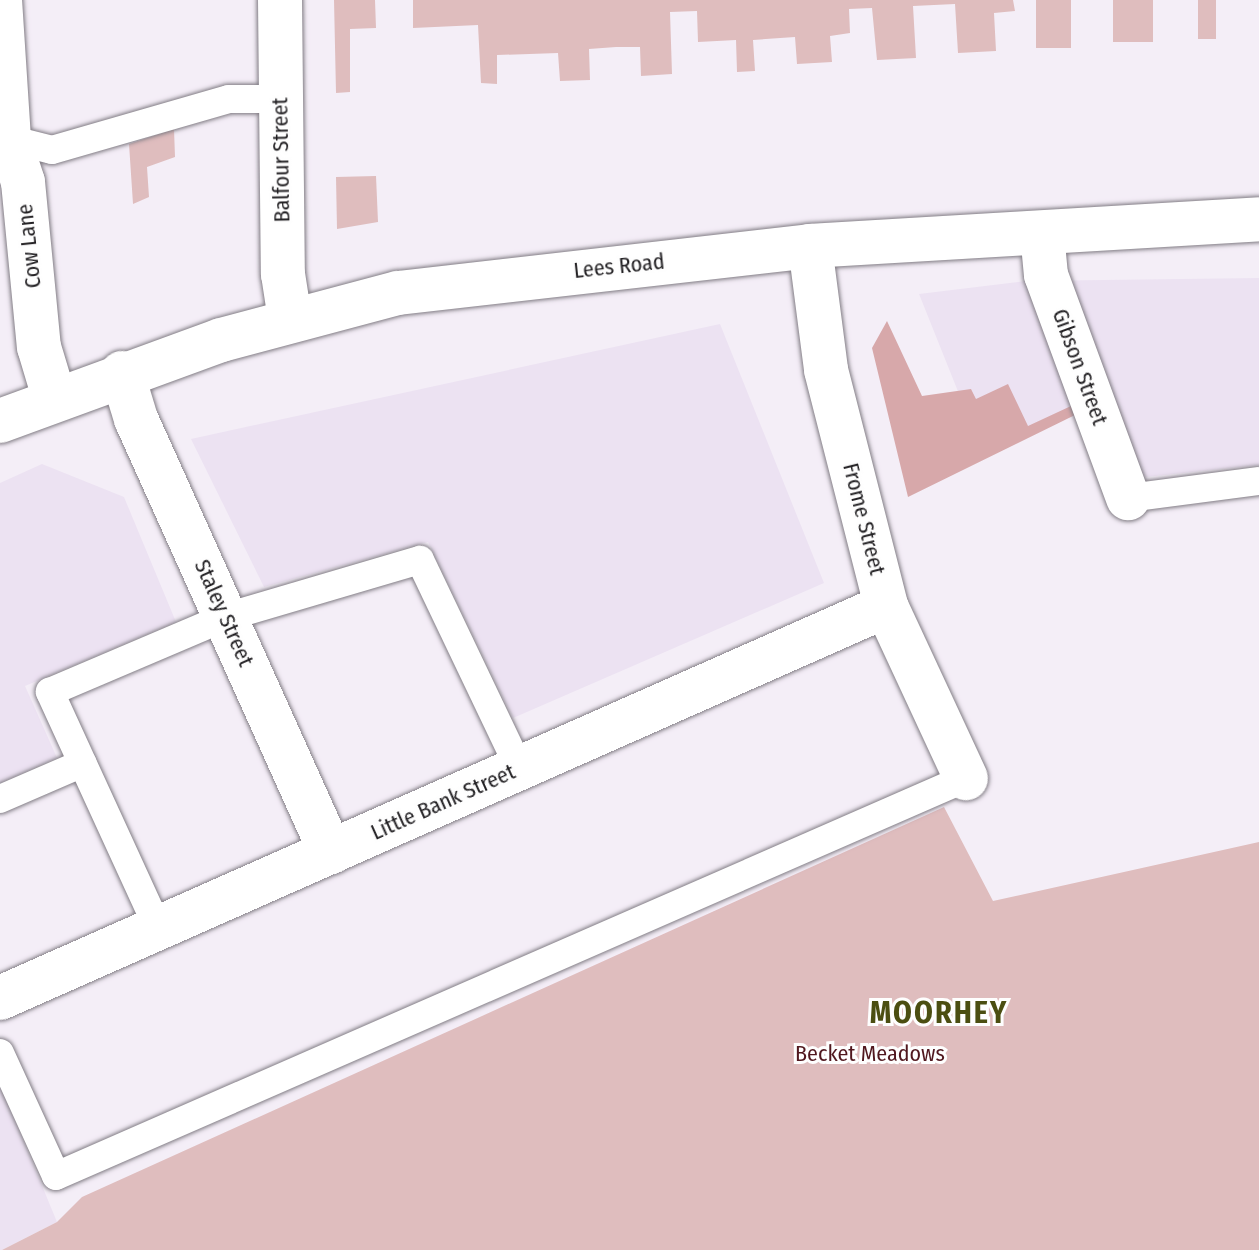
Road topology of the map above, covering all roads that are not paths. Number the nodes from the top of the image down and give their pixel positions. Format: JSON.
{"nodes":[{"id":1,"x":0,"y":0,"type":"edge"},
{"id":2,"x":280,"y":0,"type":"edge"},
{"id":3,"x":279,"y":99,"type":"junction"},
{"id":4,"x":5,"y":140,"type":"edge"},
{"id":5,"x":1259,"y":219,"type":"edge"},
{"id":6,"x":1042,"y":233,"type":"junction"},
{"id":7,"x":810,"y":246,"type":"junction"},
{"id":8,"x":290,"y":319,"type":"junction"},
{"id":9,"x":122,"y":373,"type":"junction"},
{"id":10,"x":54,"y":397,"type":"junction"},
{"id":11,"x":0,"y":421,"type":"edge"},
{"id":12,"x":1259,"y":481,"type":"edge"},
{"id":13,"x":1128,"y":498,"type":"joint"},
{"id":14,"x":886,"y":606,"type":"junction"},
{"id":15,"x":226,"y":617,"type":"junction"},
{"id":16,"x":83,"y":763,"type":"junction"},
{"id":17,"x":519,"y":768,"type":"junction"},
{"id":18,"x":966,"y":778,"type":"joint"},
{"id":19,"x":0,"y":799,"type":"edge"},
{"id":20,"x":331,"y":852,"type":"junction"},
{"id":21,"x":158,"y":928,"type":"junction"},
{"id":22,"x":0,"y":998,"type":"edge"},
{"id":23,"x":0,"y":1053,"type":"edge"}],
"edges":[{"from":1,"to":4,"type":"street","name":"Cow Lane"},
{"from":2,"to":3,"type":"street","name":"Balfour Street"},
{"from":3,"to":4,"type":"lane"},
{"from":3,"to":8,"type":"street","name":"Balfour Street"},
{"from":4,"to":10,"type":"street","name":"Cow Lane"},
{"from":5,"to":6,"type":"street","name":"Lees Road"},
{"from":6,"to":7,"type":"street","name":"Lees Road"},
{"from":6,"to":13,"type":"street","name":"Gibson Street"},
{"from":7,"to":8,"type":"street","name":"Lees Road"},
{"from":7,"to":14,"type":"street","name":"Frome Street"},
{"from":8,"to":9,"type":"street","name":"Lees Road"},
{"from":9,"to":10,"type":"street","name":"Lees Road"},
{"from":9,"to":15,"type":"street","name":"Staley Street"},
{"from":10,"to":11,"type":"street","name":"Lees Road"},
{"from":12,"to":13,"type":"lane"},
{"from":14,"to":17,"type":"street","name":"Little Bank Street"},
{"from":14,"to":18,"type":"street","name":"Frome Street"},
{"from":15,"to":16,"type":"lane"},
{"from":15,"to":17,"type":"lane"},
{"from":15,"to":20,"type":"street","name":"Staley Street"},
{"from":16,"to":19,"type":"lane"},
{"from":16,"to":21,"type":"lane"},
{"from":17,"to":20,"type":"street","name":"Little Bank Street"},
{"from":18,"to":23,"type":"lane"},
{"from":20,"to":21,"type":"street","name":"Little Bank Street"},
{"from":21,"to":22,"type":"street","name":"Little Bank Street"}]}
